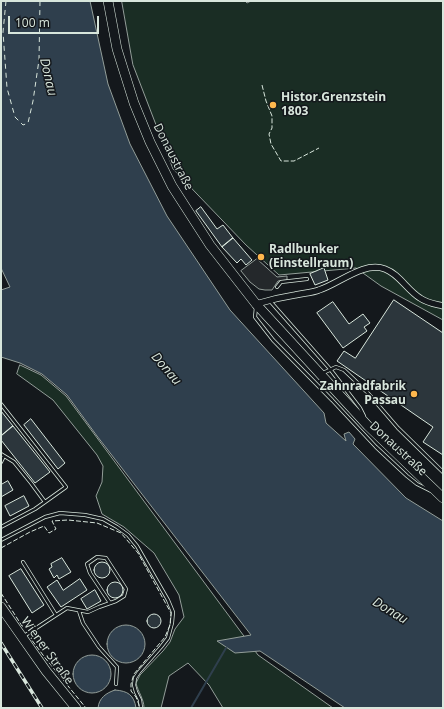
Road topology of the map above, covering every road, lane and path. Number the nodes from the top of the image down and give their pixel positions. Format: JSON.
{"nodes":[{"id":1,"x":108,"y":1,"type":"edge"},
{"id":2,"x":307,"y":279,"type":"dead end"},
{"id":3,"x":277,"y":287,"type":"dead end"},
{"id":4,"x":269,"y":300,"type":"junction"},
{"id":5,"x":256,"y":304,"type":"junction"},
{"id":6,"x":443,"y":306,"type":"edge"},
{"id":7,"x":330,"y":369,"type":"junction"},
{"id":8,"x":321,"y":374,"type":"junction"},
{"id":9,"x":1,"y":404,"type":"edge"},
{"id":10,"x":368,"y":426,"type":"junction"},
{"id":11,"x":1,"y":454,"type":"edge"},
{"id":12,"x":4,"y":456,"type":"junction"},
{"id":13,"x":1,"y":462,"type":"edge"},
{"id":14,"x":443,"y":472,"type":"edge"},
{"id":15,"x":442,"y":497,"type":"edge"},
{"id":16,"x":44,"y":502,"type":"junction"},
{"id":17,"x":1,"y":527,"type":"edge"},
{"id":18,"x":1,"y":540,"type":"edge"},
{"id":19,"x":23,"y":562,"type":"dead end"},
{"id":20,"x":110,"y":603,"type":"junction"},
{"id":21,"x":1,"y":607,"type":"edge"},
{"id":22,"x":80,"y":611,"type":"junction"},
{"id":23,"x":56,"y":615,"type":"junction"},
{"id":24,"x":22,"y":637,"type":"junction"},
{"id":25,"x":116,"y":684,"type":"dead end"},
{"id":26,"x":76,"y":708,"type":"edge"},
{"id":27,"x":141,"y":708,"type":"edge"}],
"edges":[{"from":1,"to":5,"type":"main road","name":"Donaustraße"},
{"from":2,"to":3,"type":"lane"},
{"from":4,"to":5,"type":"street"},
{"from":4,"to":6,"type":"street"},
{"from":4,"to":7,"type":"lane"},
{"from":5,"to":8,"type":"main road","name":"Donaustraße"},
{"from":5,"to":15,"type":"lane","name":"Donaustraße"},
{"from":7,"to":8,"type":"lane"},
{"from":7,"to":10,"type":"lane"},
{"from":7,"to":14,"type":"lane"},
{"from":8,"to":10,"type":"main road","name":"Donaustraße"},
{"from":9,"to":16,"type":"lane"},
{"from":10,"to":15,"type":"main road","name":"Donaustraße"},
{"from":11,"to":12,"type":"lane"},
{"from":12,"to":13,"type":"lane"},
{"from":12,"to":16,"type":"lane"},
{"from":16,"to":17,"type":"lane"},
{"from":18,"to":27,"type":"lane"},
{"from":19,"to":23,"type":"lane"},
{"from":20,"to":20,"type":"lane"},
{"from":20,"to":22,"type":"lane"},
{"from":21,"to":24,"type":"main road","name":"Wiener Straße"},
{"from":22,"to":23,"type":"lane"},
{"from":22,"to":25,"type":"lane"},
{"from":23,"to":24,"type":"lane"},
{"from":24,"to":26,"type":"main road","name":"Wiener Straße"}]}
